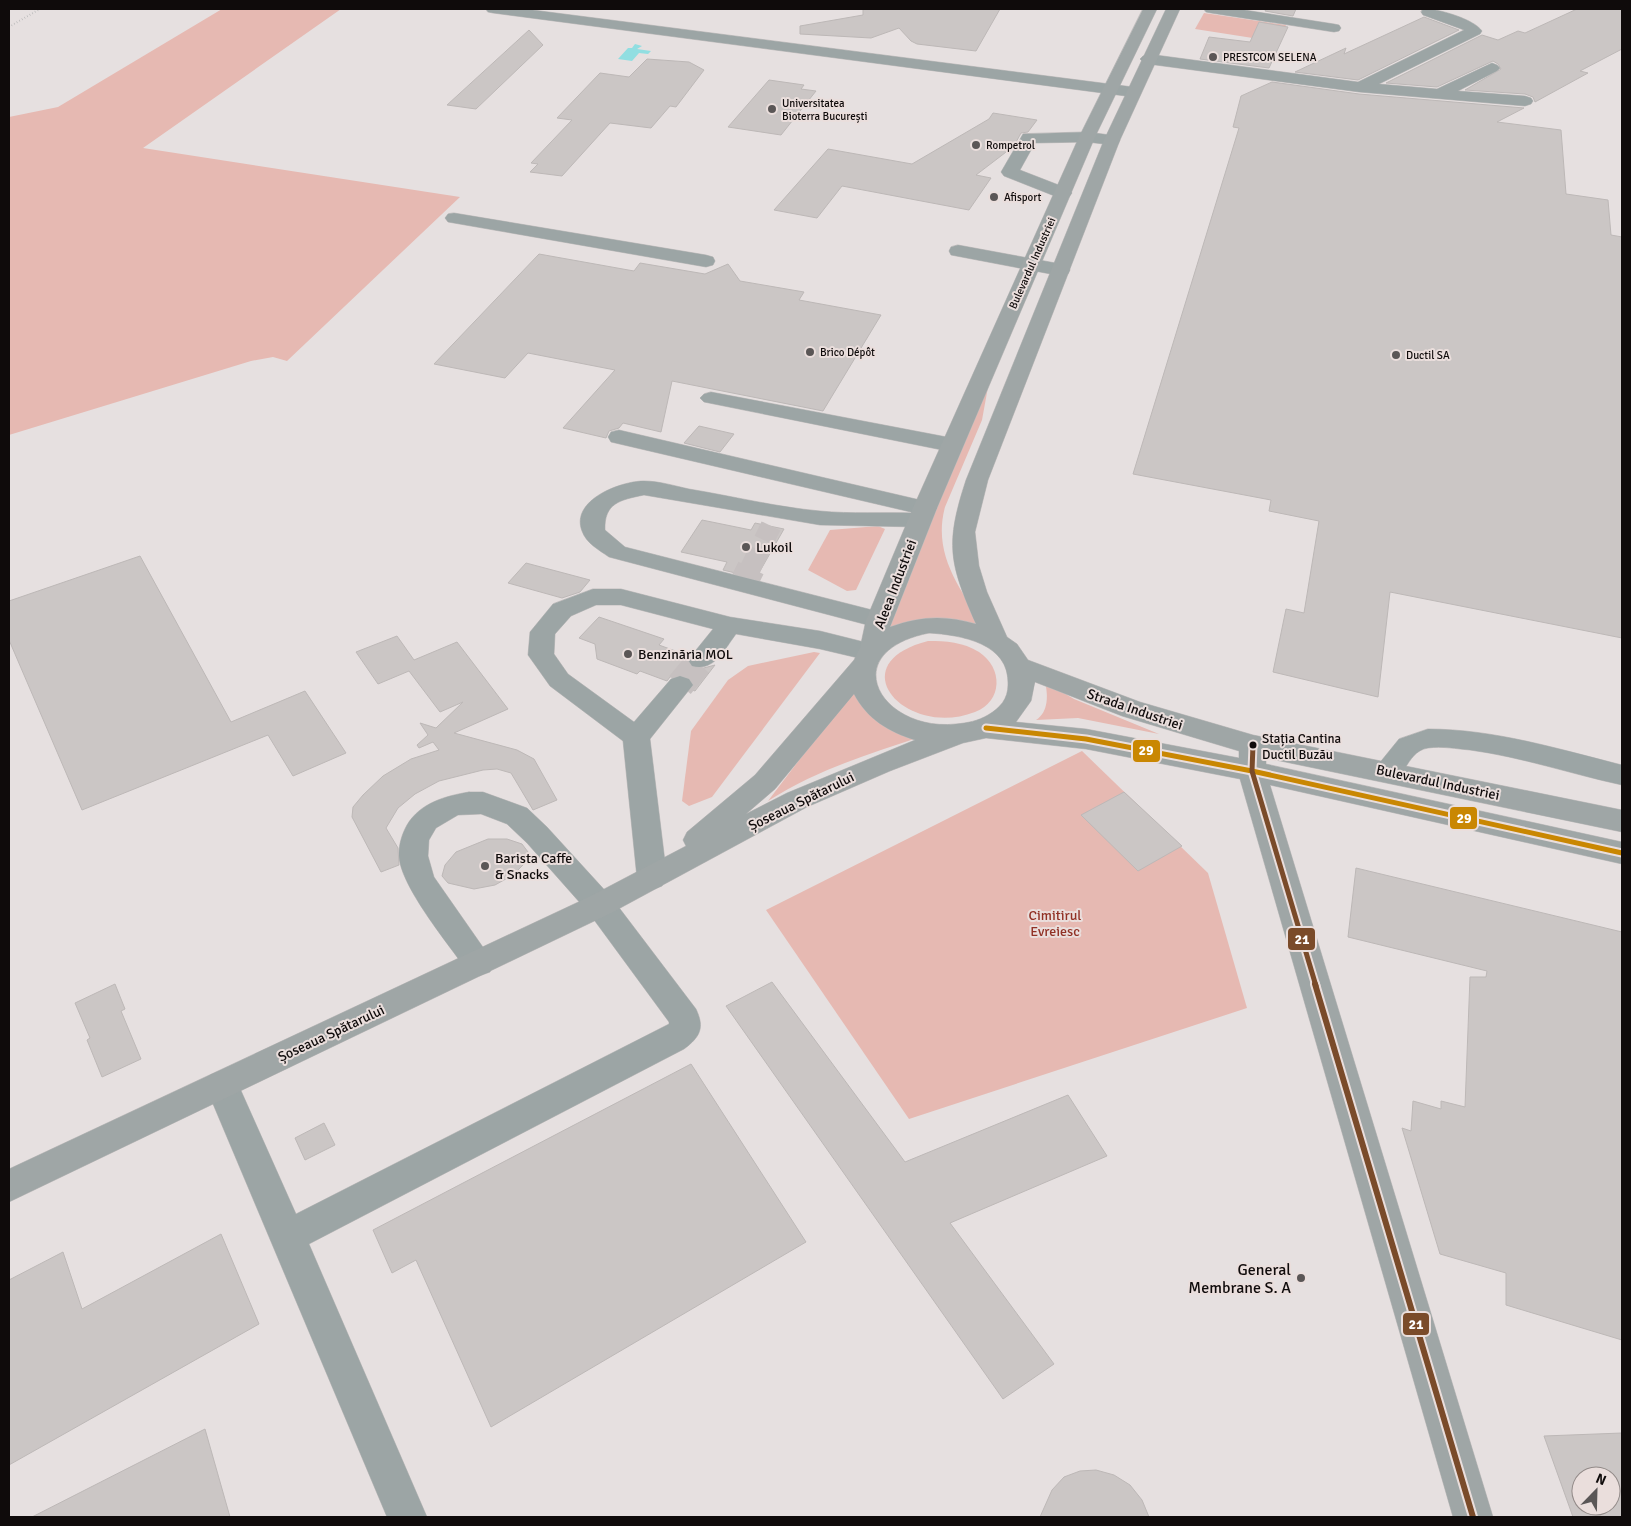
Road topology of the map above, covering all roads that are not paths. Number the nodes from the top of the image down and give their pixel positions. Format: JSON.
{"nodes":[{"id":1,"x":493,"y":9,"type":"edge"},
{"id":2,"x":1150,"y":9,"type":"edge"},
{"id":3,"x":1173,"y":9,"type":"edge"},
{"id":4,"x":1211,"y":9,"type":"edge"},
{"id":5,"x":1428,"y":12,"type":"dead end"},
{"id":6,"x":1334,"y":28,"type":"dead end"},
{"id":7,"x":1148,"y":59,"type":"junction"},
{"id":8,"x":1492,"y":68,"type":"dead end"},
{"id":9,"x":1359,"y":87,"type":"junction"},
{"id":10,"x":1110,"y":89,"type":"junction"},
{"id":11,"x":1132,"y":92,"type":"junction"},
{"id":12,"x":1441,"y":93,"type":"junction"},
{"id":13,"x":1525,"y":101,"type":"dead end"},
{"id":14,"x":1088,"y":137,"type":"junction"},
{"id":15,"x":1112,"y":140,"type":"junction"},
{"id":16,"x":1063,"y":193,"type":"junction"},
{"id":17,"x":454,"y":218,"type":"dead end"},
{"id":18,"x":958,"y":251,"type":"dead end"},
{"id":19,"x":706,"y":261,"type":"dead end"},
{"id":20,"x":1032,"y":265,"type":"junction"},
{"id":21,"x":1061,"y":270,"type":"junction"},
{"id":22,"x":711,"y":398,"type":"dead end"},
{"id":23,"x":619,"y":437,"type":"dead end"},
{"id":24,"x":952,"y":445,"type":"junction"},
{"id":25,"x":922,"y":514,"type":"junction"},
{"id":26,"x":879,"y":620,"type":"junction"},
{"id":27,"x":730,"y":625,"type":"junction"},
{"id":28,"x":997,"y":642,"type":"junction"},
{"id":29,"x":869,"y":656,"type":"junction"},
{"id":30,"x":701,"y":660,"type":"tunnel mouth"},
{"id":31,"x":1019,"y":666,"type":"junction"},
{"id":32,"x":680,"y":685,"type":"tunnel mouth"},
{"id":33,"x":986,"y":728,"type":"junction"},
{"id":34,"x":956,"y":735,"type":"junction"},
{"id":35,"x":636,"y":737,"type":"junction"},
{"id":36,"x":1253,"y":758,"type":"junction"},
{"id":37,"x":1387,"y":771,"type":"junction"},
{"id":38,"x":1622,"y":775,"type":"edge"},
{"id":39,"x":1622,"y":821,"type":"edge"},
{"id":40,"x":1622,"y":853,"type":"edge"},
{"id":41,"x":652,"y":878,"type":"junction"},
{"id":42,"x":600,"y":905,"type":"junction"},
{"id":43,"x":479,"y":963,"type":"junction"},
{"id":44,"x":222,"y":1085,"type":"junction"},
{"id":45,"x":9,"y":1186,"type":"edge"},
{"id":46,"x":288,"y":1236,"type":"junction"},
{"id":47,"x":407,"y":1517,"type":"edge"},
{"id":48,"x":1474,"y":1517,"type":"edge"}],
"edges":[{"from":1,"to":10,"type":"street"},
{"from":2,"to":10,"type":"main road","name":"Bulevardul Industriei"},
{"from":3,"to":7,"type":"main road"},
{"from":4,"to":6,"type":"street"},
{"from":5,"to":9,"type":"street"},
{"from":7,"to":9,"type":"street"},
{"from":7,"to":11,"type":"main road"},
{"from":8,"to":12,"type":"street"},
{"from":9,"to":12,"type":"street"},
{"from":10,"to":11,"type":"street"},
{"from":10,"to":14,"type":"main road","name":"Bulevardul Industriei"},
{"from":11,"to":15,"type":"main road"},
{"from":12,"to":13,"type":"street"},
{"from":14,"to":15,"type":"street"},
{"from":14,"to":16,"type":"main road","name":"Bulevardul Industriei"},
{"from":14,"to":16,"type":"street"},
{"from":15,"to":21,"type":"main road"},
{"from":16,"to":20,"type":"main road","name":"Bulevardul Industriei"},
{"from":17,"to":19,"type":"street"},
{"from":18,"to":20,"type":"street"},
{"from":20,"to":21,"type":"street"},
{"from":20,"to":24,"type":"main road","name":"Bulevardul Industriei"},
{"from":21,"to":28,"type":"main road"},
{"from":22,"to":24,"type":"street"},
{"from":23,"to":25,"type":"street"},
{"from":24,"to":25,"type":"main road","name":"Bulevardul Industriei"},
{"from":25,"to":26,"type":"main road","name":"Aleea Industriei"},
{"from":25,"to":26,"type":"street"},
{"from":26,"to":29,"type":"main road","name":"Aleea Industriei"},
{"from":27,"to":29,"type":"street"},
{"from":27,"to":30,"type":"street"},
{"from":27,"to":35,"type":"street"},
{"from":28,"to":29,"type":"main road","name":"Șoseaua Spătarului"},
{"from":28,"to":31,"type":"main road","name":"Șoseaua Spătarului"},
{"from":29,"to":34,"type":"main road","name":"Șoseaua Spătarului"},
{"from":29,"to":41,"type":"main road","name":"Șoseaua Spătarului"},
{"from":31,"to":33,"type":"main road","name":"Șoseaua Spătarului"},
{"from":31,"to":36,"type":"main road","name":"Strada Industriei"},
{"from":32,"to":35,"type":"street"},
{"from":33,"to":34,"type":"main road","name":"Șoseaua Spătarului"},
{"from":33,"to":36,"type":"main road"},
{"from":34,"to":41,"type":"main road","name":"Șoseaua Spătarului"},
{"from":35,"to":41,"type":"street"},
{"from":36,"to":37,"type":"main road","name":"Bulevardul Industriei"},
{"from":36,"to":40,"type":"main road","name":"Bulevardul Industriei"},
{"from":36,"to":48,"type":"main road"},
{"from":37,"to":38,"type":"street"},
{"from":37,"to":39,"type":"main road","name":"Bulevardul Industriei"},
{"from":41,"to":42,"type":"main road","name":"Șoseaua Spătarului"},
{"from":42,"to":43,"type":"main road","name":"Șoseaua Spătarului"},
{"from":42,"to":43,"type":"street"},
{"from":42,"to":46,"type":"street"},
{"from":43,"to":44,"type":"main road","name":"Șoseaua Spătarului"},
{"from":44,"to":45,"type":"main road","name":"Șoseaua Spătarului"},
{"from":44,"to":46,"type":"street"},
{"from":46,"to":47,"type":"street"}]}
